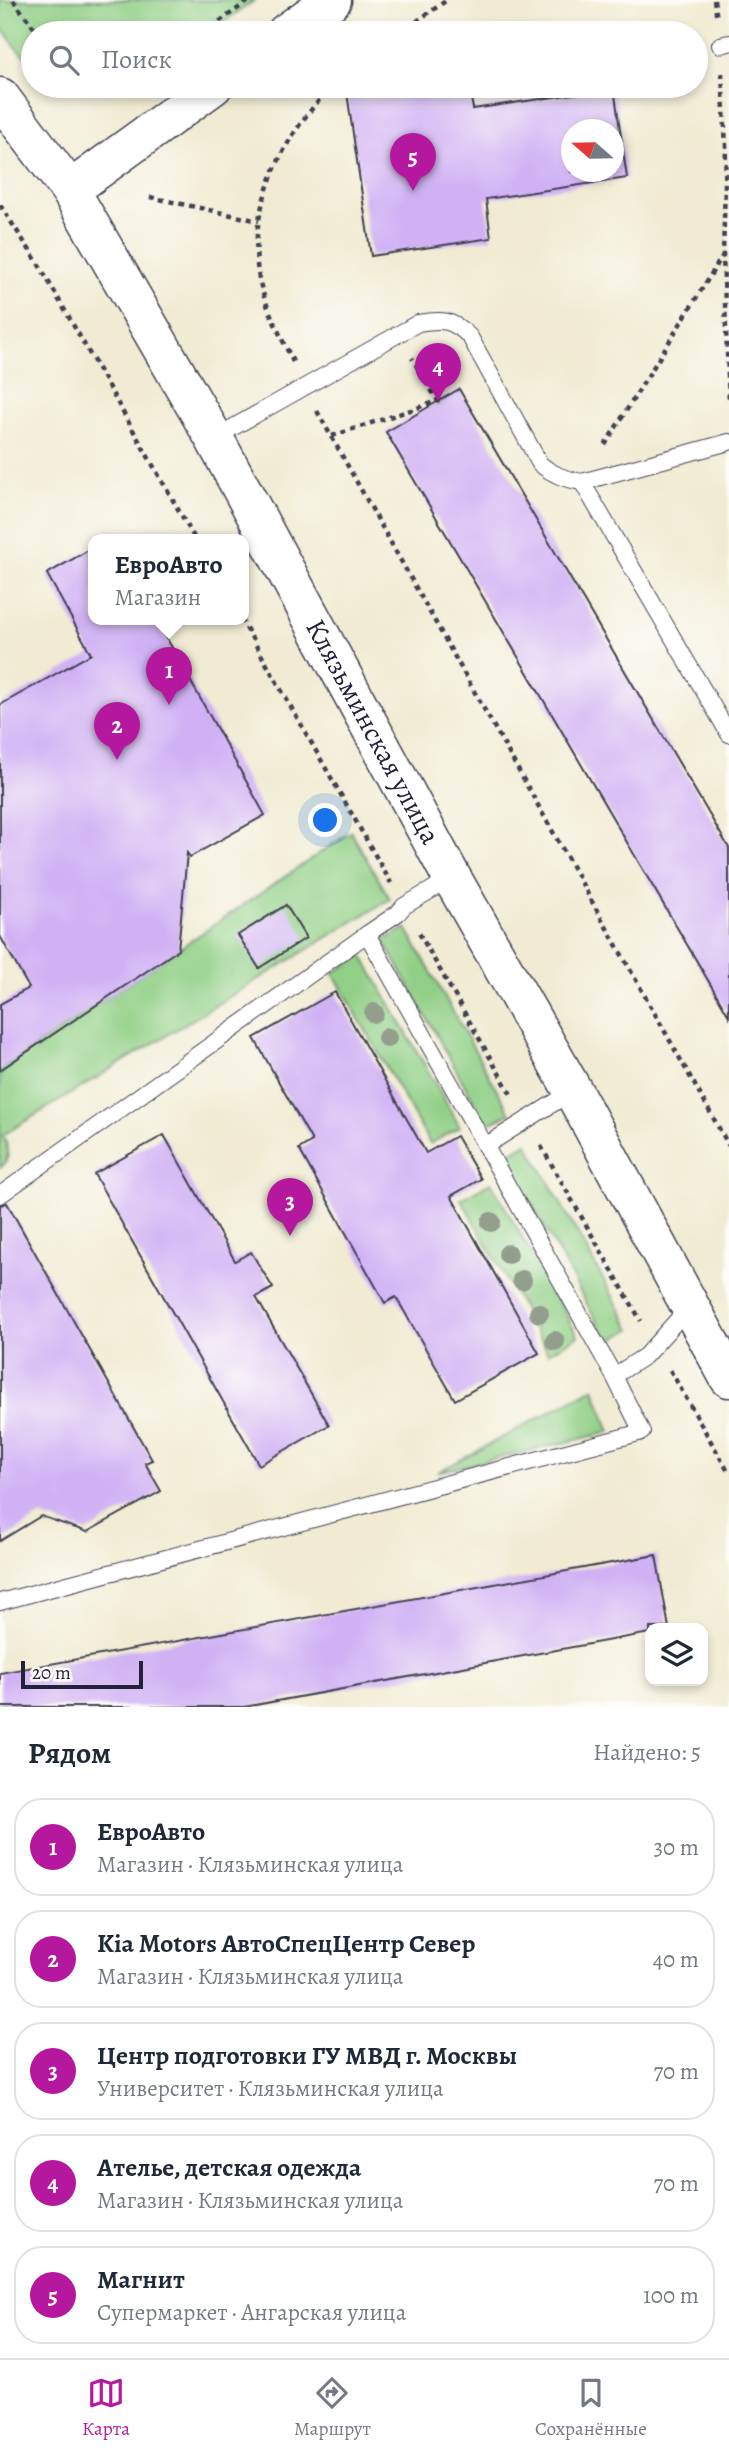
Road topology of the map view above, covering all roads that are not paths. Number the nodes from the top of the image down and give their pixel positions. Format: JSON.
{"nodes":[{"id":1,"x":332,"y":0,"type":"edge"},
{"id":2,"x":303,"y":21,"type":"edge"},
{"id":3,"x":0,"y":97,"type":"edge"},
{"id":4,"x":196,"y":98,"type":"edge"},
{"id":5,"x":69,"y":190,"type":"junction"},
{"id":6,"x":214,"y":438,"type":"junction"},
{"id":7,"x":729,"y":442,"type":"edge"},
{"id":8,"x":582,"y":482,"type":"junction"},
{"id":9,"x":729,"y":734,"type":"edge"},
{"id":10,"x":452,"y":878,"type":"junction"},
{"id":11,"x":367,"y":934,"type":"junction"},
{"id":12,"x":573,"y":1091,"type":"junction"},
{"id":13,"x":485,"y":1146,"type":"junction"},
{"id":14,"x":0,"y":1195,"type":"edge"},
{"id":15,"x":690,"y":1306,"type":"junction"},
{"id":16,"x":614,"y":1376,"type":"junction"},
{"id":17,"x":729,"y":1378,"type":"edge"},
{"id":18,"x":0,"y":1602,"type":"edge"}],
"edges":[{"from":1,"to":2,"type":"street"},
{"from":3,"to":5,"type":"street","name":"Клязьминская улица"},
{"from":4,"to":5,"type":"street"},
{"from":5,"to":6,"type":"street","name":"Клязьминская улица"},
{"from":6,"to":8,"type":"lane"},
{"from":6,"to":10,"type":"street","name":"Клязьминская улица"},
{"from":7,"to":8,"type":"lane"},
{"from":8,"to":9,"type":"lane"},
{"from":10,"to":11,"type":"lane"},
{"from":10,"to":12,"type":"street","name":"Клязьминская улица"},
{"from":11,"to":13,"type":"lane"},
{"from":11,"to":14,"type":"lane"},
{"from":12,"to":13,"type":"lane"},
{"from":12,"to":15,"type":"street","name":"Клязьминская улица"},
{"from":13,"to":16,"type":"lane"},
{"from":15,"to":16,"type":"lane"},
{"from":15,"to":17,"type":"street","name":"Клязьминская улица"},
{"from":16,"to":18,"type":"lane"}]}
